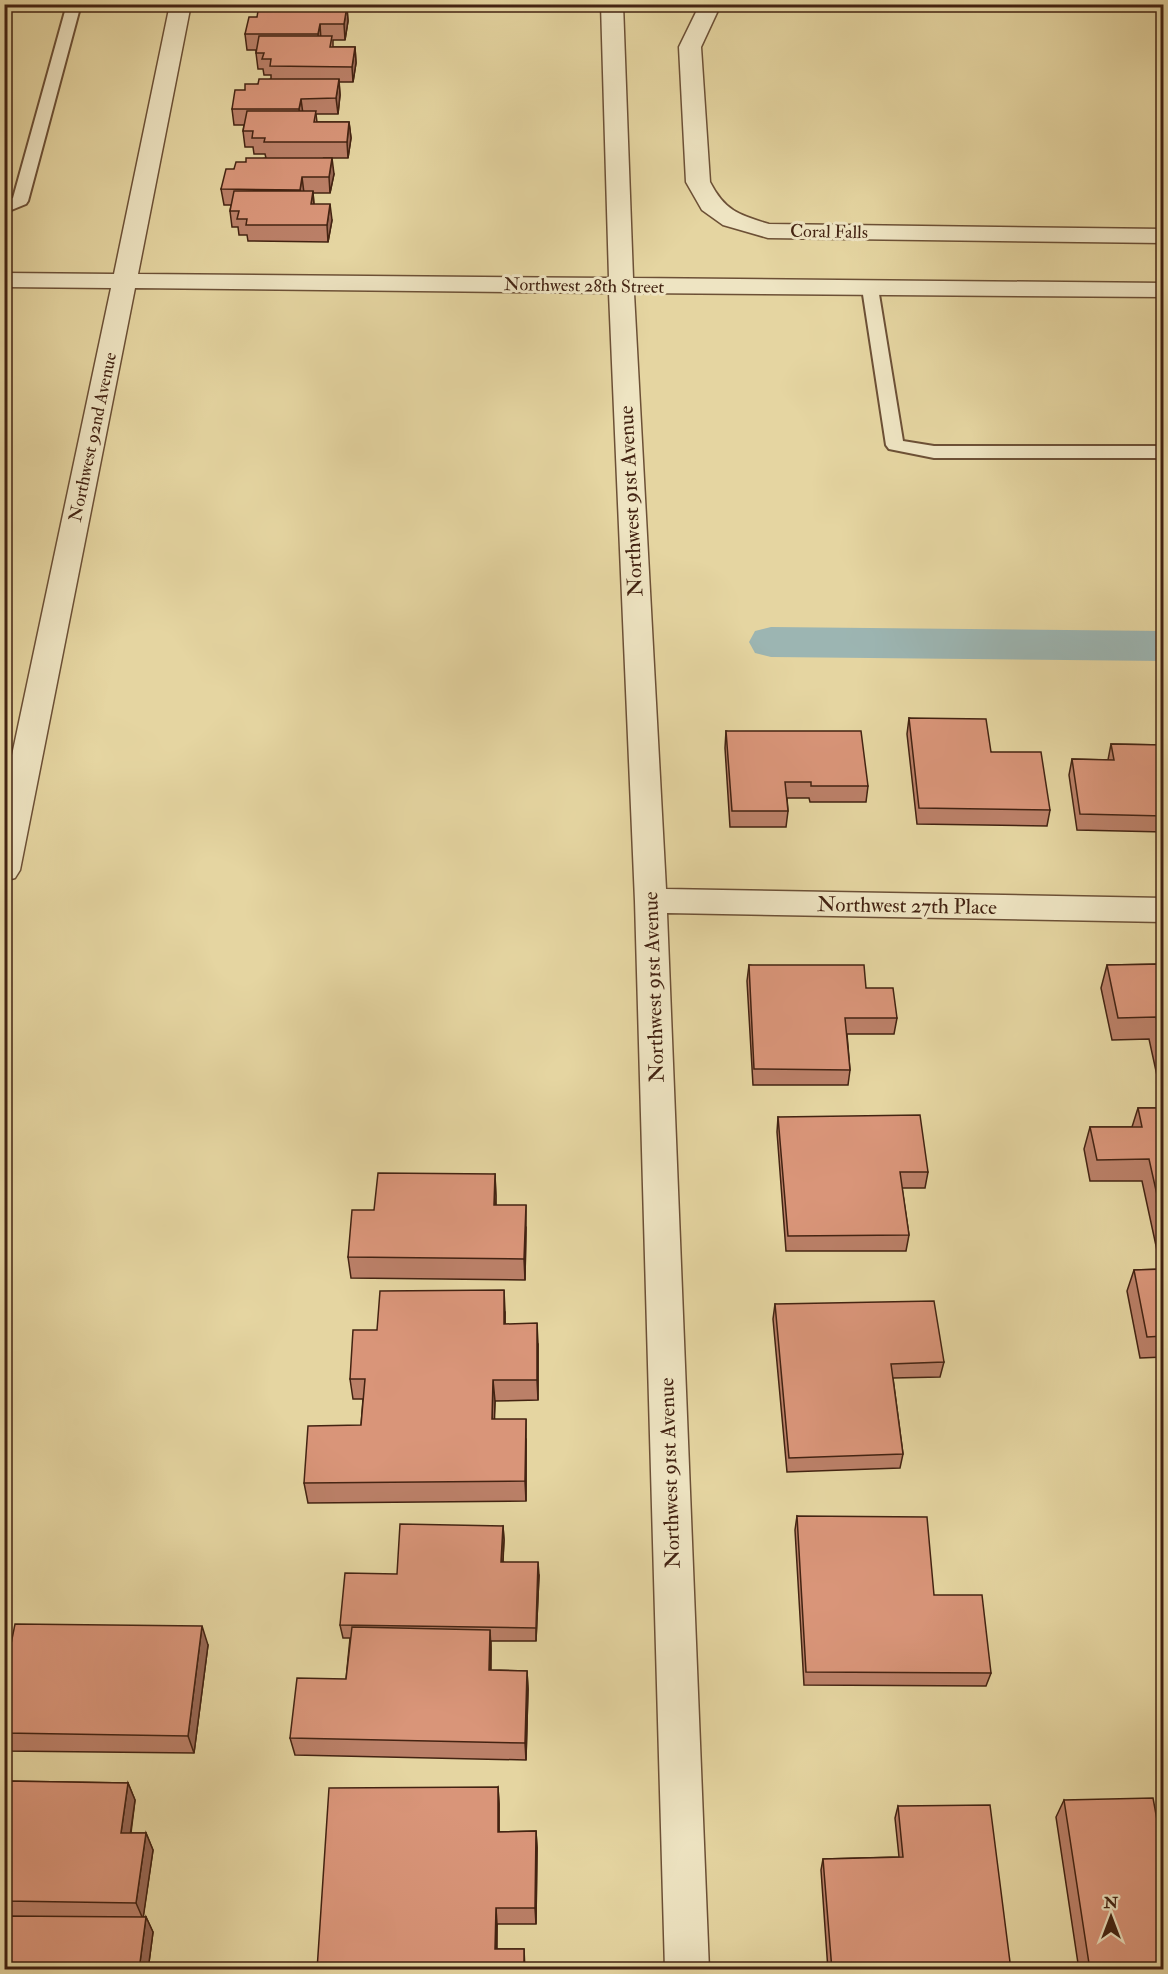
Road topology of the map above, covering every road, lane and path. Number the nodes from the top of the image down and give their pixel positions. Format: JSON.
{"nodes":[{"id":1,"x":74,"y":4,"type":"edge"},
{"id":2,"x":181,"y":4,"type":"edge"},
{"id":3,"x":612,"y":4,"type":"edge"},
{"id":4,"x":711,"y":4,"type":"edge"},
{"id":5,"x":4,"y":208,"type":"edge"},
{"id":6,"x":1164,"y":236,"type":"edge"},
{"id":7,"x":4,"y":280,"type":"edge"},
{"id":8,"x":125,"y":281,"type":"junction"},
{"id":9,"x":621,"y":286,"type":"junction"},
{"id":10,"x":870,"y":288,"type":"junction"},
{"id":11,"x":1164,"y":290,"type":"edge"},
{"id":12,"x":1164,"y":452,"type":"edge"},
{"id":13,"x":4,"y":870,"type":"edge"},
{"id":14,"x":651,"y":901,"type":"junction"},
{"id":15,"x":1164,"y":910,"type":"edge"},
{"id":16,"x":687,"y":1970,"type":"edge"}],
"edges":[{"from":1,"to":5,"type":"lane"},
{"from":2,"to":8,"type":"street","name":"Northwest 92nd Avenue"},
{"from":3,"to":9,"type":"street","name":"Northwest 91st Avenue"},
{"from":4,"to":6,"type":"street","name":"Coral Falls"},
{"from":7,"to":8,"type":"street","name":"Northwest 28th Street"},
{"from":8,"to":9,"type":"street","name":"Northwest 28th Street"},
{"from":8,"to":13,"type":"street","name":"Northwest 92nd Avenue"},
{"from":9,"to":10,"type":"street","name":"Northwest 28th Street"},
{"from":9,"to":14,"type":"street","name":"Northwest 91st Avenue"},
{"from":10,"to":11,"type":"street","name":"Northwest 28th Street"},
{"from":10,"to":12,"type":"lane"},
{"from":14,"to":15,"type":"street","name":"Northwest 27th Place"},
{"from":14,"to":16,"type":"street","name":"Northwest 91st Avenue"}]}
